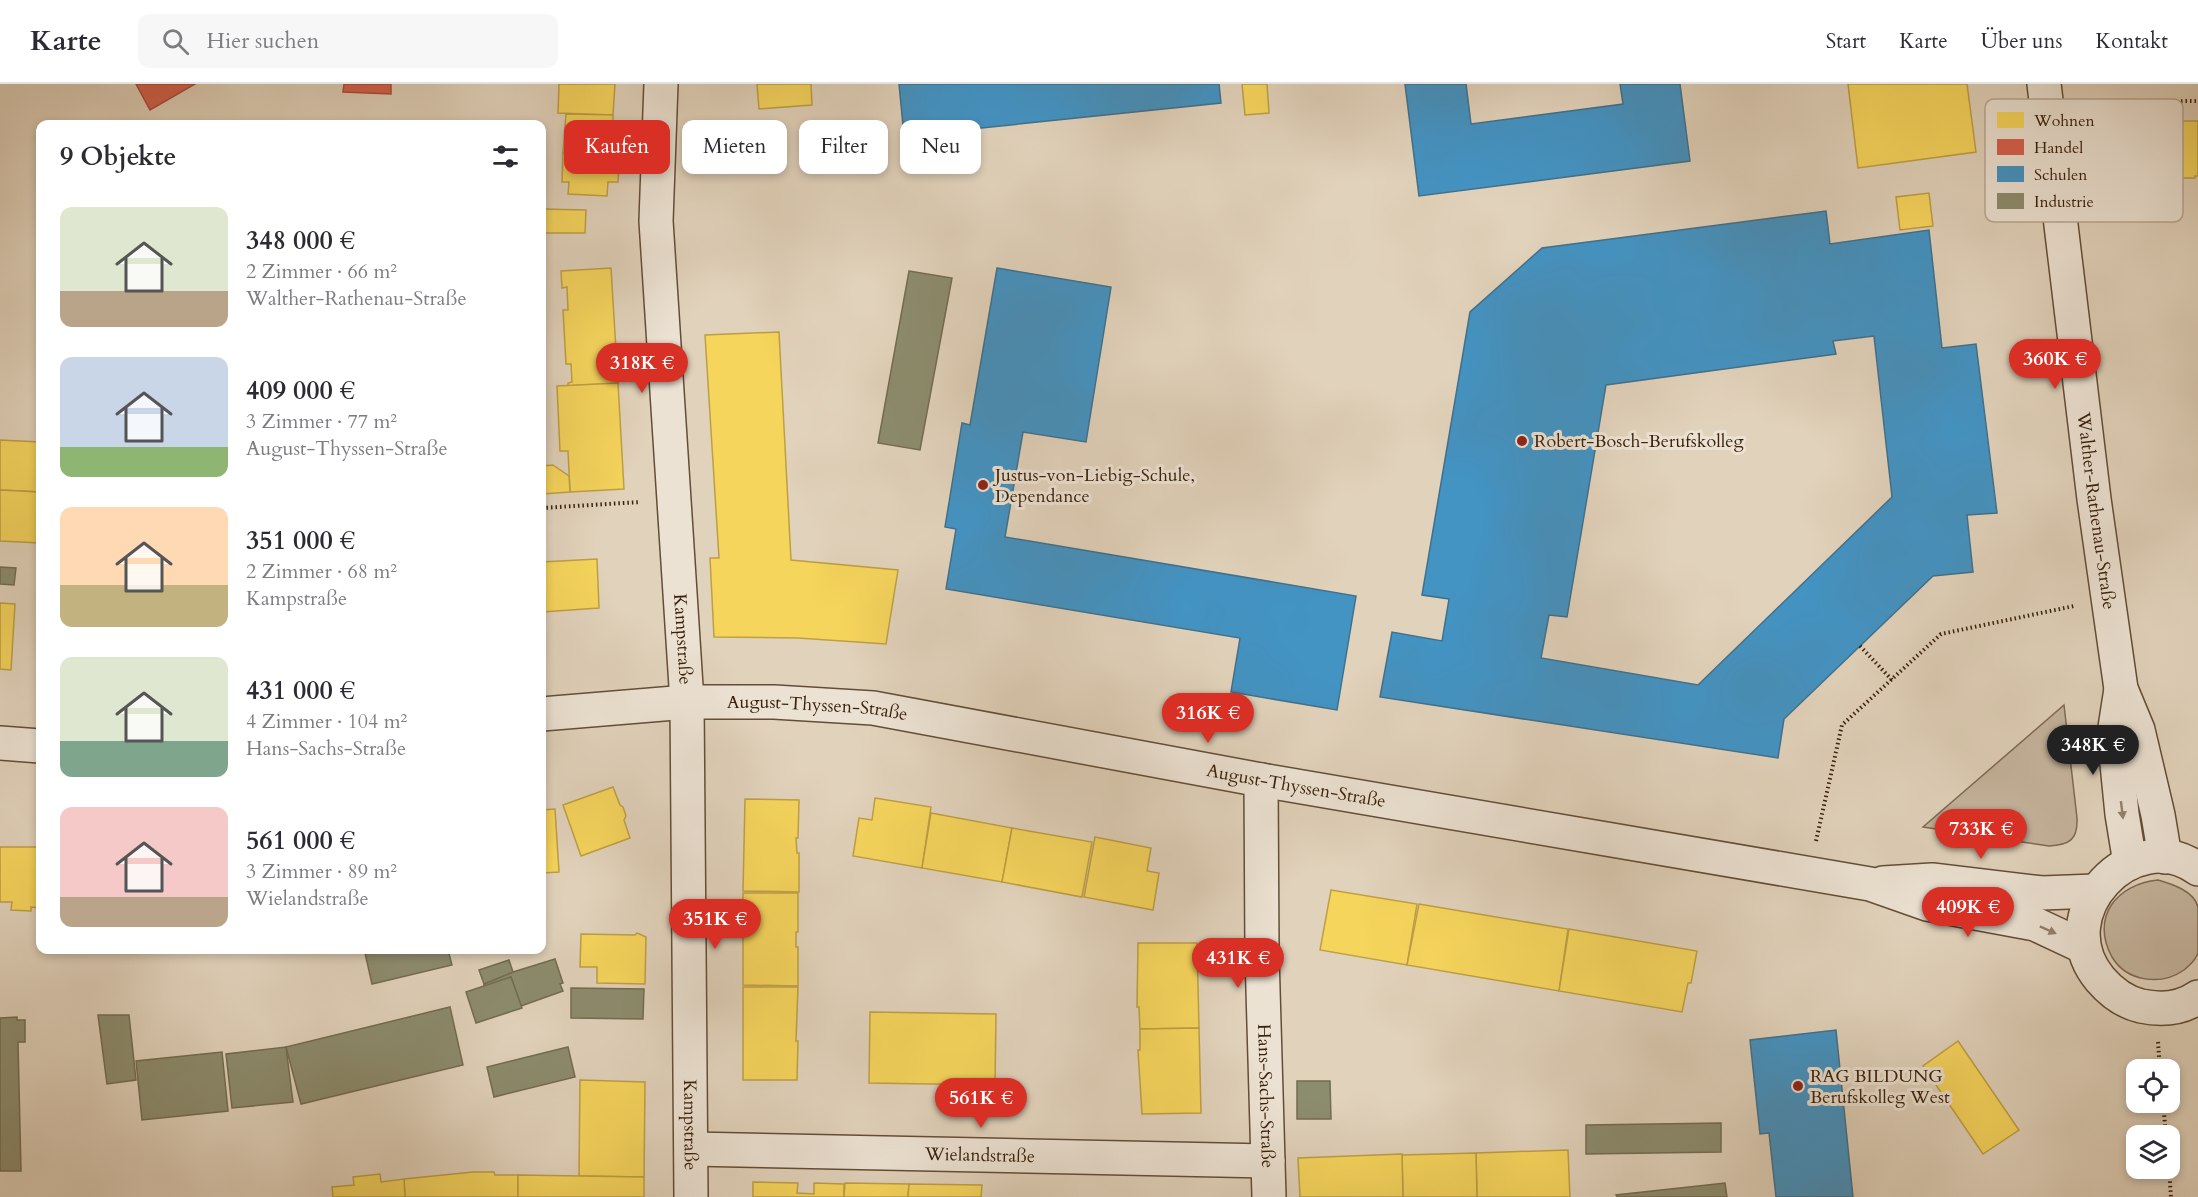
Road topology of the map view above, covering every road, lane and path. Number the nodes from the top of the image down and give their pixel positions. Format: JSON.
{"nodes":[{"id":1,"x":661,"y":84,"type":"edge"},
{"id":2,"x":2045,"y":93,"type":"edge"},
{"id":3,"x":2160,"y":99,"type":"edge"},
{"id":4,"x":2183,"y":100,"type":"edge"},
{"id":5,"x":2198,"y":101,"type":"edge"},
{"id":6,"x":2061,"y":222,"type":"edge"},
{"id":7,"x":674,"y":500,"type":"junction"},
{"id":8,"x":546,"y":508,"type":"edge"},
{"id":9,"x":2108,"y":598,"type":"junction"},
{"id":10,"x":1860,"y":646,"type":"dead end"},
{"id":11,"x":1892,"y":680,"type":"junction"},
{"id":12,"x":2121,"y":689,"type":"junction"},
{"id":13,"x":687,"y":702,"type":"junction"},
{"id":14,"x":546,"y":714,"type":"edge"},
{"id":15,"x":0,"y":743,"type":"edge"},
{"id":16,"x":36,"y":746,"type":"edge"},
{"id":17,"x":1261,"y":780,"type":"junction"},
{"id":18,"x":2165,"y":857,"type":"junction"},
{"id":19,"x":2130,"y":863,"type":"junction"},
{"id":20,"x":2198,"y":869,"type":"edge"},
{"id":21,"x":1808,"y":874,"type":"junction"},
{"id":22,"x":1870,"y":884,"type":"junction"},
{"id":23,"x":2095,"y":891,"type":"junction"},
{"id":24,"x":2084,"y":947,"type":"junction"},
{"id":25,"x":2198,"y":997,"type":"edge"},
{"id":26,"x":692,"y":1149,"type":"junction"},
{"id":27,"x":1268,"y":1161,"type":"junction"},
{"id":28,"x":2170,"y":1179,"type":"edge"},
{"id":29,"x":691,"y":1197,"type":"edge"},
{"id":30,"x":1269,"y":1197,"type":"edge"},
{"id":31,"x":2171,"y":1197,"type":"edge"}],
"edges":[{"from":1,"to":7,"type":"street","name":"Kampstraße"},
{"from":2,"to":3,"type":"path"},
{"from":4,"to":5,"type":"path"},
{"from":6,"to":9,"type":"street","name":"Walther-Rathenau-Straße"},
{"from":7,"to":8,"type":"path"},
{"from":7,"to":13,"type":"street","name":"Kampstraße"},
{"from":9,"to":11,"type":"path"},
{"from":9,"to":12,"type":"street","name":"Walther-Rathenau-Straße"},
{"from":10,"to":11,"type":"path"},
{"from":11,"to":21,"type":"path"},
{"from":12,"to":18,"type":"street","name":"Walther-Rathenau-Straße"},
{"from":12,"to":19,"type":"street","name":"Walther-Rathenau-Straße","one_way":true},
{"from":13,"to":14,"type":"street","name":"August-Thyssen-Straße"},
{"from":13,"to":17,"type":"street","name":"August-Thyssen-Straße"},
{"from":13,"to":26,"type":"street","name":"Kampstraße"},
{"from":15,"to":16,"type":"street"},
{"from":17,"to":21,"type":"street","name":"August-Thyssen-Straße"},
{"from":17,"to":27,"type":"street","name":"Hans-Sachs-Straße"},
{"from":18,"to":19,"type":"street"},
{"from":18,"to":20,"type":"street"},
{"from":19,"to":23,"type":"street"},
{"from":21,"to":22,"type":"street","name":"August-Thyssen-Straße"},
{"from":22,"to":23,"type":"street","name":"August-Thyssen-Straße"},
{"from":22,"to":24,"type":"street","name":"August-Thyssen-Straße","one_way":true},
{"from":23,"to":24,"type":"street"},
{"from":24,"to":25,"type":"street"},
{"from":26,"to":27,"type":"street","name":"Wielandstraße"},
{"from":26,"to":29,"type":"street","name":"Kampstraße"},
{"from":27,"to":30,"type":"street","name":"Hans-Sachs-Straße"},
{"from":28,"to":31,"type":"path"}]}
